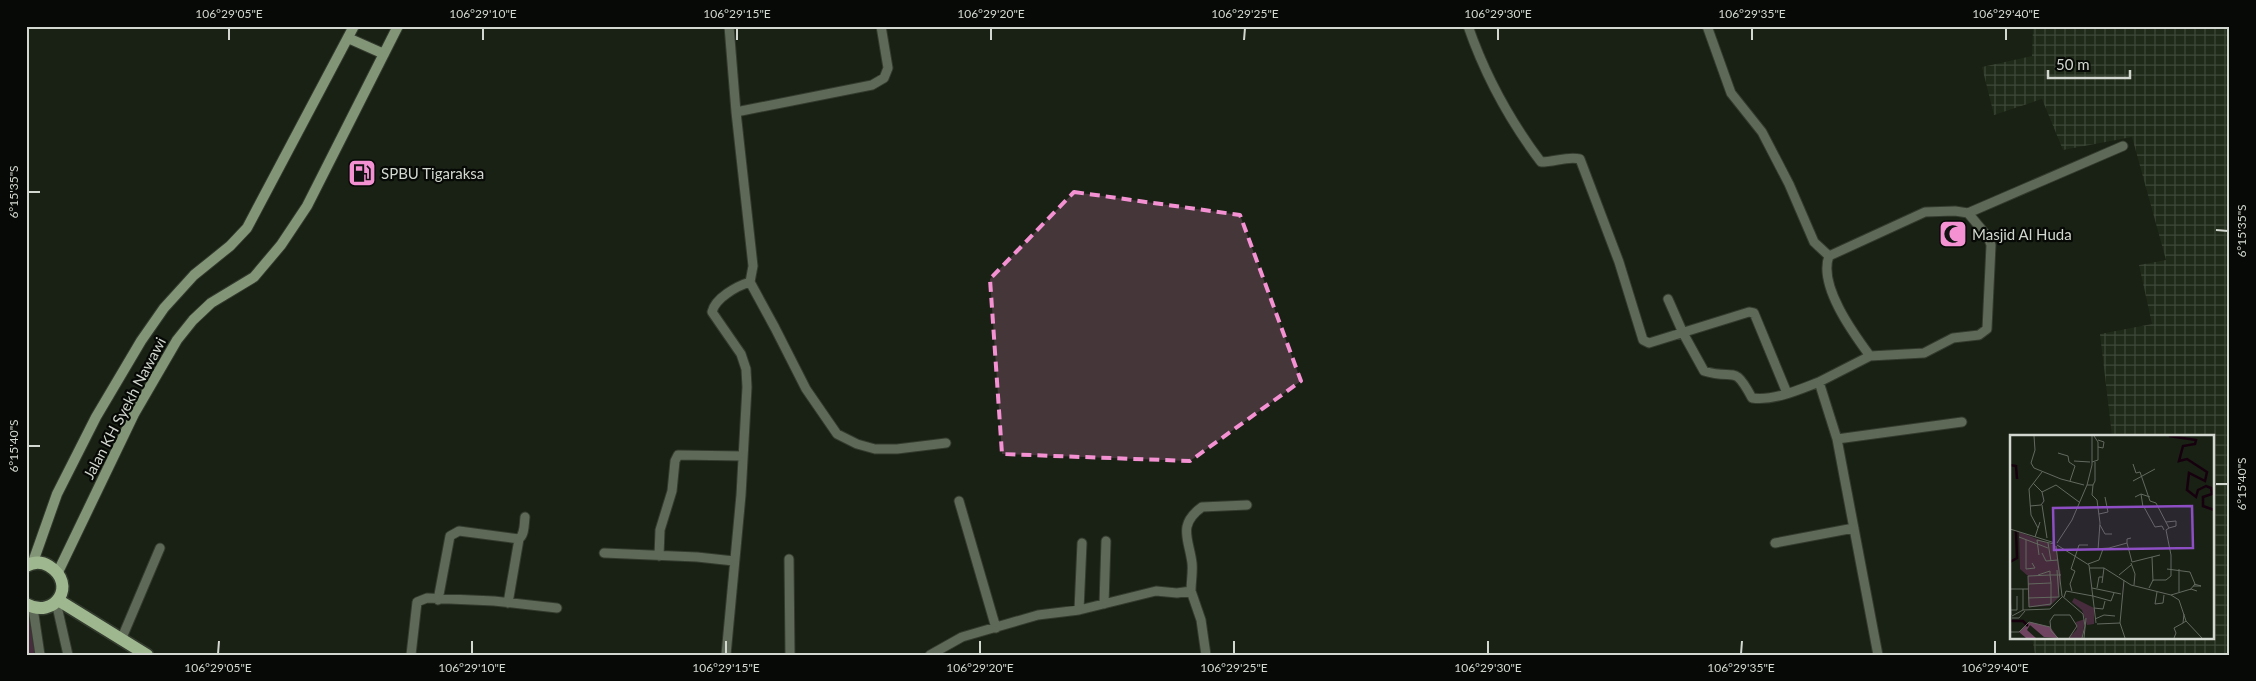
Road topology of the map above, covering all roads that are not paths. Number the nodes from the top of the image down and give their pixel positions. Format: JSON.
{"nodes":[{"id":1,"x":354,"y":26,"type":"edge"},
{"id":2,"x":398,"y":26,"type":"edge"},
{"id":3,"x":729,"y":26,"type":"edge"},
{"id":4,"x":881,"y":26,"type":"edge"},
{"id":5,"x":1468,"y":26,"type":"edge"},
{"id":6,"x":1707,"y":26,"type":"edge"},
{"id":7,"x":348,"y":38,"type":"junction"},
{"id":8,"x":384,"y":54,"type":"junction"},
{"id":9,"x":736,"y":112,"type":"junction"},
{"id":10,"x":2123,"y":146,"type":"dead end"},
{"id":11,"x":1968,"y":213,"type":"junction"},
{"id":12,"x":1829,"y":256,"type":"junction"},
{"id":13,"x":750,"y":282,"type":"junction"},
{"id":14,"x":1668,"y":299,"type":"dead end"},
{"id":15,"x":1683,"y":333,"type":"junction"},
{"id":16,"x":1870,"y":356,"type":"junction"},
{"id":17,"x":1818,"y":382,"type":"junction"},
{"id":18,"x":1787,"y":393,"type":"junction"},
{"id":19,"x":1962,"y":422,"type":"dead end"},
{"id":20,"x":1837,"y":439,"type":"junction"},
{"id":21,"x":946,"y":443,"type":"dead end"},
{"id":22,"x":743,"y":456,"type":"junction"},
{"id":23,"x":959,"y":501,"type":"dead end"},
{"id":24,"x":1248,"y":505,"type":"dead end"},
{"id":25,"x":525,"y":517,"type":"dead end"},
{"id":26,"x":1854,"y":528,"type":"junction"},
{"id":27,"x":519,"y":539,"type":"junction"},
{"id":28,"x":1106,"y":541,"type":"dead end"},
{"id":29,"x":1082,"y":543,"type":"dead end"},
{"id":30,"x":1775,"y":543,"type":"dead end"},
{"id":31,"x":160,"y":548,"type":"dead end"},
{"id":32,"x":604,"y":553,"type":"dead end"},
{"id":33,"x":659,"y":556,"type":"junction"},
{"id":34,"x":789,"y":559,"type":"dead end"},
{"id":35,"x":734,"y":561,"type":"junction"},
{"id":36,"x":29,"y":564,"type":"edge"},
{"id":37,"x":58,"y":572,"type":"junction"},
{"id":38,"x":1191,"y":591,"type":"junction"},
{"id":39,"x":438,"y":600,"type":"junction"},
{"id":40,"x":57,"y":601,"type":"junction"},
{"id":41,"x":508,"y":603,"type":"junction"},
{"id":42,"x":1104,"y":604,"type":"junction"},
{"id":43,"x":30,"y":606,"type":"edge"},
{"id":44,"x":557,"y":608,"type":"dead end"},
{"id":45,"x":1079,"y":610,"type":"junction"},
{"id":46,"x":996,"y":628,"type":"junction"},
{"id":47,"x":121,"y":640,"type":"junction"},
{"id":48,"x":40,"y":655,"type":"edge"},
{"id":49,"x":68,"y":655,"type":"edge"},
{"id":50,"x":147,"y":655,"type":"edge"},
{"id":51,"x":411,"y":655,"type":"edge"},
{"id":52,"x":726,"y":655,"type":"edge"},
{"id":53,"x":790,"y":655,"type":"edge"},
{"id":54,"x":930,"y":655,"type":"edge"},
{"id":55,"x":1206,"y":655,"type":"edge"},
{"id":56,"x":1878,"y":655,"type":"edge"}],
"edges":[{"from":1,"to":7,"type":"main road","name":"Jalan KH Syekh Nawawi"},
{"from":2,"to":8,"type":"main road","name":"Jalan KH Syekh Nawawi"},
{"from":3,"to":9,"type":"street"},
{"from":4,"to":9,"type":"street"},
{"from":5,"to":15,"type":"street"},
{"from":6,"to":12,"type":"street"},
{"from":7,"to":8,"type":"main road"},
{"from":7,"to":36,"type":"main road","name":"Jalan KH Syekh Nawawi"},
{"from":8,"to":37,"type":"main road","name":"Jalan KH Syekh Nawawi"},
{"from":9,"to":13,"type":"street"},
{"from":10,"to":11,"type":"street"},
{"from":11,"to":12,"type":"street"},
{"from":11,"to":16,"type":"street"},
{"from":12,"to":16,"type":"street"},
{"from":13,"to":21,"type":"street"},
{"from":13,"to":22,"type":"street"},
{"from":14,"to":15,"type":"street"},
{"from":15,"to":18,"type":"street"},
{"from":15,"to":18,"type":"street"},
{"from":16,"to":17,"type":"street"},
{"from":17,"to":18,"type":"street"},
{"from":17,"to":20,"type":"street"},
{"from":19,"to":20,"type":"street"},
{"from":20,"to":26,"type":"street"},
{"from":22,"to":33,"type":"street"},
{"from":22,"to":35,"type":"street"},
{"from":23,"to":46,"type":"street"},
{"from":24,"to":38,"type":"street"},
{"from":25,"to":27,"type":"street"},
{"from":26,"to":30,"type":"street"},
{"from":26,"to":56,"type":"street"},
{"from":27,"to":39,"type":"street"},
{"from":27,"to":41,"type":"street"},
{"from":28,"to":42,"type":"street"},
{"from":29,"to":45,"type":"street"},
{"from":31,"to":47,"type":"street"},
{"from":32,"to":33,"type":"street"},
{"from":33,"to":35,"type":"street"},
{"from":34,"to":53,"type":"street"},
{"from":35,"to":52,"type":"street"},
{"from":36,"to":37,"type":"main road"},
{"from":37,"to":40,"type":"main road"},
{"from":38,"to":42,"type":"street"},
{"from":38,"to":55,"type":"street"},
{"from":39,"to":41,"type":"street"},
{"from":39,"to":51,"type":"street"},
{"from":40,"to":43,"type":"main road"},
{"from":40,"to":47,"type":"main road"},
{"from":40,"to":49,"type":"street"},
{"from":41,"to":44,"type":"street"},
{"from":42,"to":45,"type":"street"},
{"from":43,"to":48,"type":"street"},
{"from":45,"to":46,"type":"street"},
{"from":46,"to":54,"type":"street"},
{"from":47,"to":50,"type":"main road"}]}
